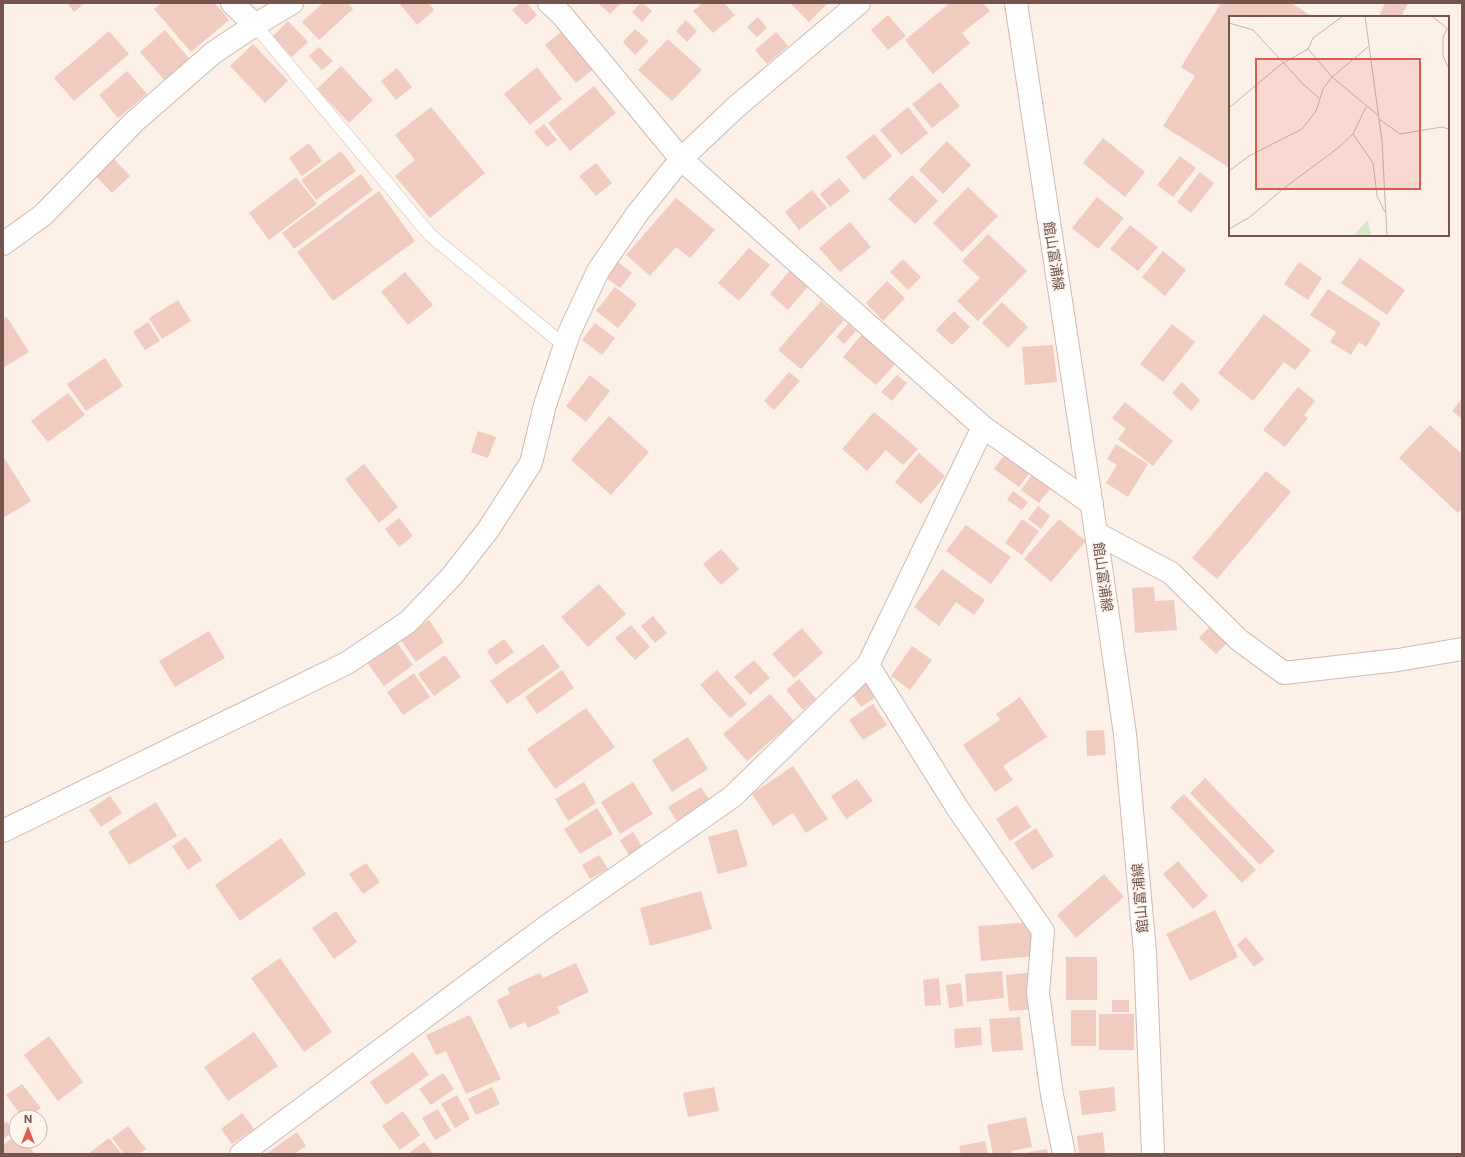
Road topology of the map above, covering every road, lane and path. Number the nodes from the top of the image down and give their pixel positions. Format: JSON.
{"nodes":[{"id":1,"x":232,"y":3,"type":"edge"},
{"id":2,"x":292,"y":3,"type":"edge"},
{"id":3,"x":549,"y":3,"type":"edge"},
{"id":4,"x":859,"y":3,"type":"edge"},
{"id":5,"x":1016,"y":3,"type":"edge"},
{"id":6,"x":255,"y":25,"type":"junction"},
{"id":7,"x":680,"y":159,"type":"junction"},
{"id":8,"x":3,"y":244,"type":"edge"},
{"id":9,"x":565,"y":346,"type":"junction"},
{"id":10,"x":983,"y":427,"type":"junction"},
{"id":11,"x":1092,"y":504,"type":"junction"},
{"id":12,"x":1096,"y":532,"type":"junction"},
{"id":13,"x":1462,"y":649,"type":"edge"},
{"id":14,"x":868,"y":665,"type":"junction"},
{"id":15,"x":3,"y":831,"type":"edge"},
{"id":16,"x":241,"y":1154,"type":"edge"},
{"id":17,"x":1064,"y":1154,"type":"edge"},
{"id":18,"x":1153,"y":1154,"type":"edge"}],
"edges":[{"from":1,"to":6,"type":"street"},
{"from":2,"to":6,"type":"street"},
{"from":3,"to":7,"type":"street"},
{"from":4,"to":7,"type":"street"},
{"from":5,"to":11,"type":"street","name":"館山富浦線"},
{"from":6,"to":8,"type":"street"},
{"from":6,"to":9,"type":"lane"},
{"from":7,"to":9,"type":"street"},
{"from":7,"to":10,"type":"street"},
{"from":9,"to":15,"type":"street"},
{"from":10,"to":11,"type":"street"},
{"from":10,"to":14,"type":"street"},
{"from":11,"to":12,"type":"street","name":"館山富浦線"},
{"from":12,"to":13,"type":"street"},
{"from":12,"to":18,"type":"street","name":"館山富浦線"},
{"from":14,"to":16,"type":"street"},
{"from":14,"to":17,"type":"street"}]}
